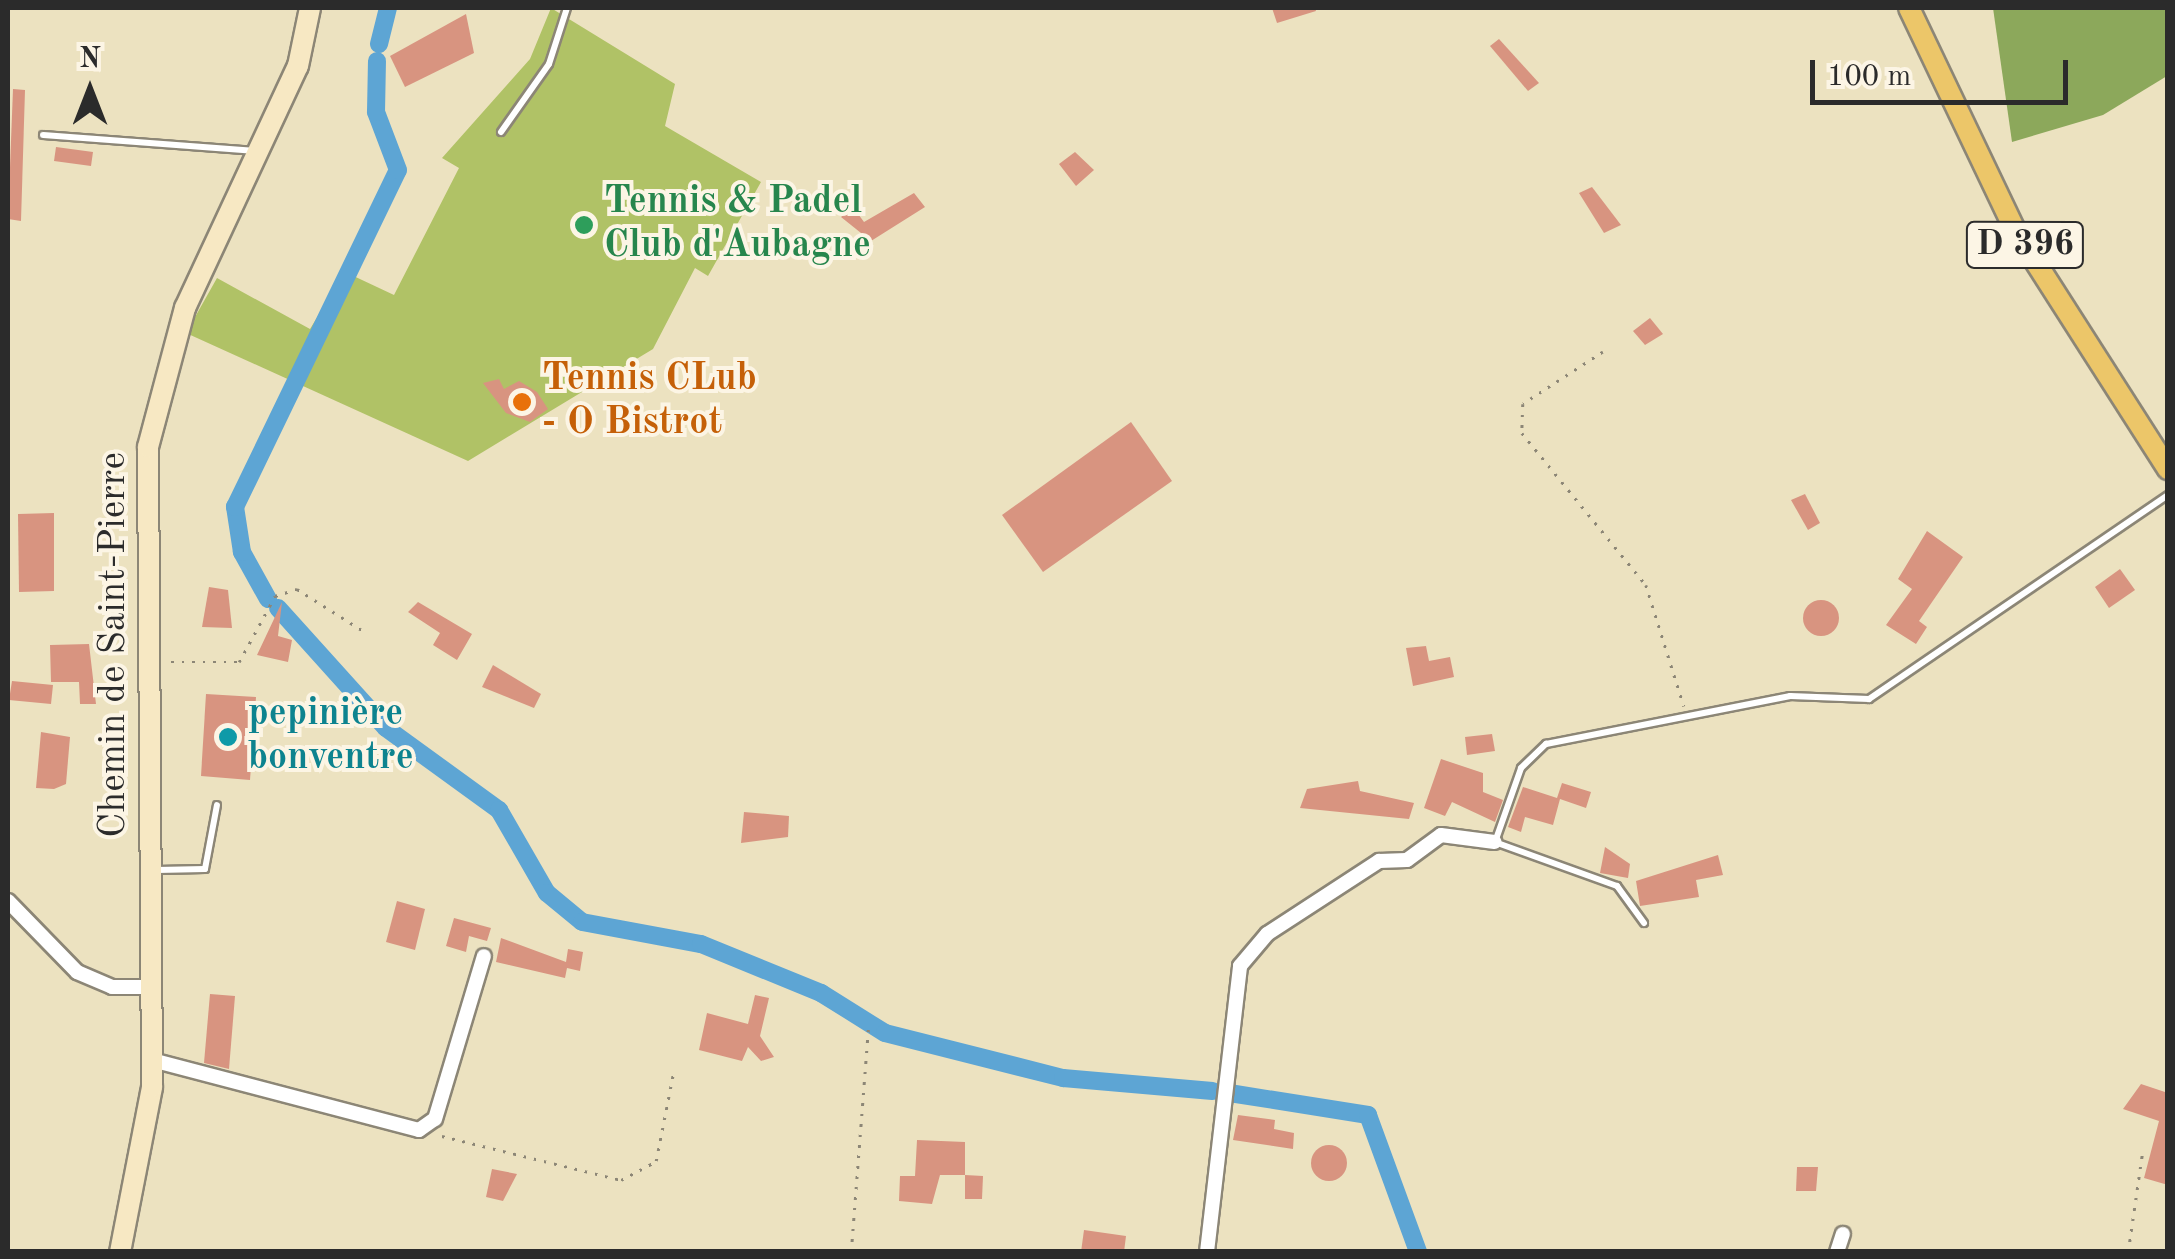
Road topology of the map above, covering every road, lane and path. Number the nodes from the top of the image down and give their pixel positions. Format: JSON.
{"nodes":[{"id":1,"x":310,"y":8,"type":"edge"},
{"id":2,"x":567,"y":8,"type":"edge"},
{"id":3,"x":1909,"y":8,"type":"edge"},
{"id":4,"x":502,"y":132,"type":"dead end"},
{"id":5,"x":43,"y":135,"type":"dead end"},
{"id":6,"x":260,"y":151,"type":"junction"},
{"id":7,"x":1604,"y":352,"type":"dead end"},
{"id":8,"x":2168,"y":469,"type":"edge"},
{"id":9,"x":2168,"y":495,"type":"edge"},
{"id":10,"x":365,"y":632,"type":"dead end"},
{"id":11,"x":146,"y":662,"type":"junction"},
{"id":12,"x":1685,"y":711,"type":"junction"},
{"id":13,"x":217,"y":804,"type":"dead end"},
{"id":14,"x":1495,"y":842,"type":"junction"},
{"id":15,"x":150,"y":870,"type":"junction"},
{"id":16,"x":8,"y":901,"type":"edge"},
{"id":17,"x":1644,"y":923,"type":"dead end"},
{"id":18,"x":484,"y":956,"type":"dead end"},
{"id":19,"x":152,"y":988,"type":"junction"},
{"id":20,"x":868,"y":1030,"type":"dead end"},
{"id":21,"x":152,"y":1060,"type":"junction"},
{"id":22,"x":674,"y":1069,"type":"dead end"},
{"id":23,"x":420,"y":1130,"type":"junction"},
{"id":24,"x":2142,"y":1155,"type":"dead end"},
{"id":25,"x":1843,"y":1234,"type":"dead end"},
{"id":26,"x":120,"y":1252,"type":"edge"},
{"id":27,"x":851,"y":1252,"type":"edge"},
{"id":28,"x":1207,"y":1252,"type":"edge"},
{"id":29,"x":1838,"y":1252,"type":"edge"},
{"id":30,"x":2128,"y":1252,"type":"edge"}],
"edges":[{"from":1,"to":6,"type":"main road","name":"Chemin de Saint-Pierre"},
{"from":2,"to":4,"type":"lane"},
{"from":3,"to":8,"type":"main road","number":"D 396"},
{"from":5,"to":6,"type":"lane"},
{"from":6,"to":11,"type":"main road","name":"Chemin de Saint-Pierre"},
{"from":7,"to":12,"type":"path"},
{"from":9,"to":12,"type":"lane"},
{"from":10,"to":11,"type":"path"},
{"from":11,"to":15,"type":"main road","name":"Chemin de Saint-Pierre"},
{"from":12,"to":14,"type":"lane"},
{"from":13,"to":15,"type":"lane"},
{"from":14,"to":17,"type":"lane"},
{"from":14,"to":28,"type":"street"},
{"from":15,"to":19,"type":"main road","name":"Chemin de Saint-Pierre"},
{"from":16,"to":19,"type":"street"},
{"from":18,"to":23,"type":"street"},
{"from":19,"to":21,"type":"main road","name":"Chemin de Saint-Pierre"},
{"from":20,"to":27,"type":"path"},
{"from":21,"to":23,"type":"street"},
{"from":21,"to":26,"type":"main road","name":"Chemin de Saint-Pierre"},
{"from":22,"to":23,"type":"path"},
{"from":24,"to":30,"type":"path"},
{"from":25,"to":29,"type":"street"}]}
